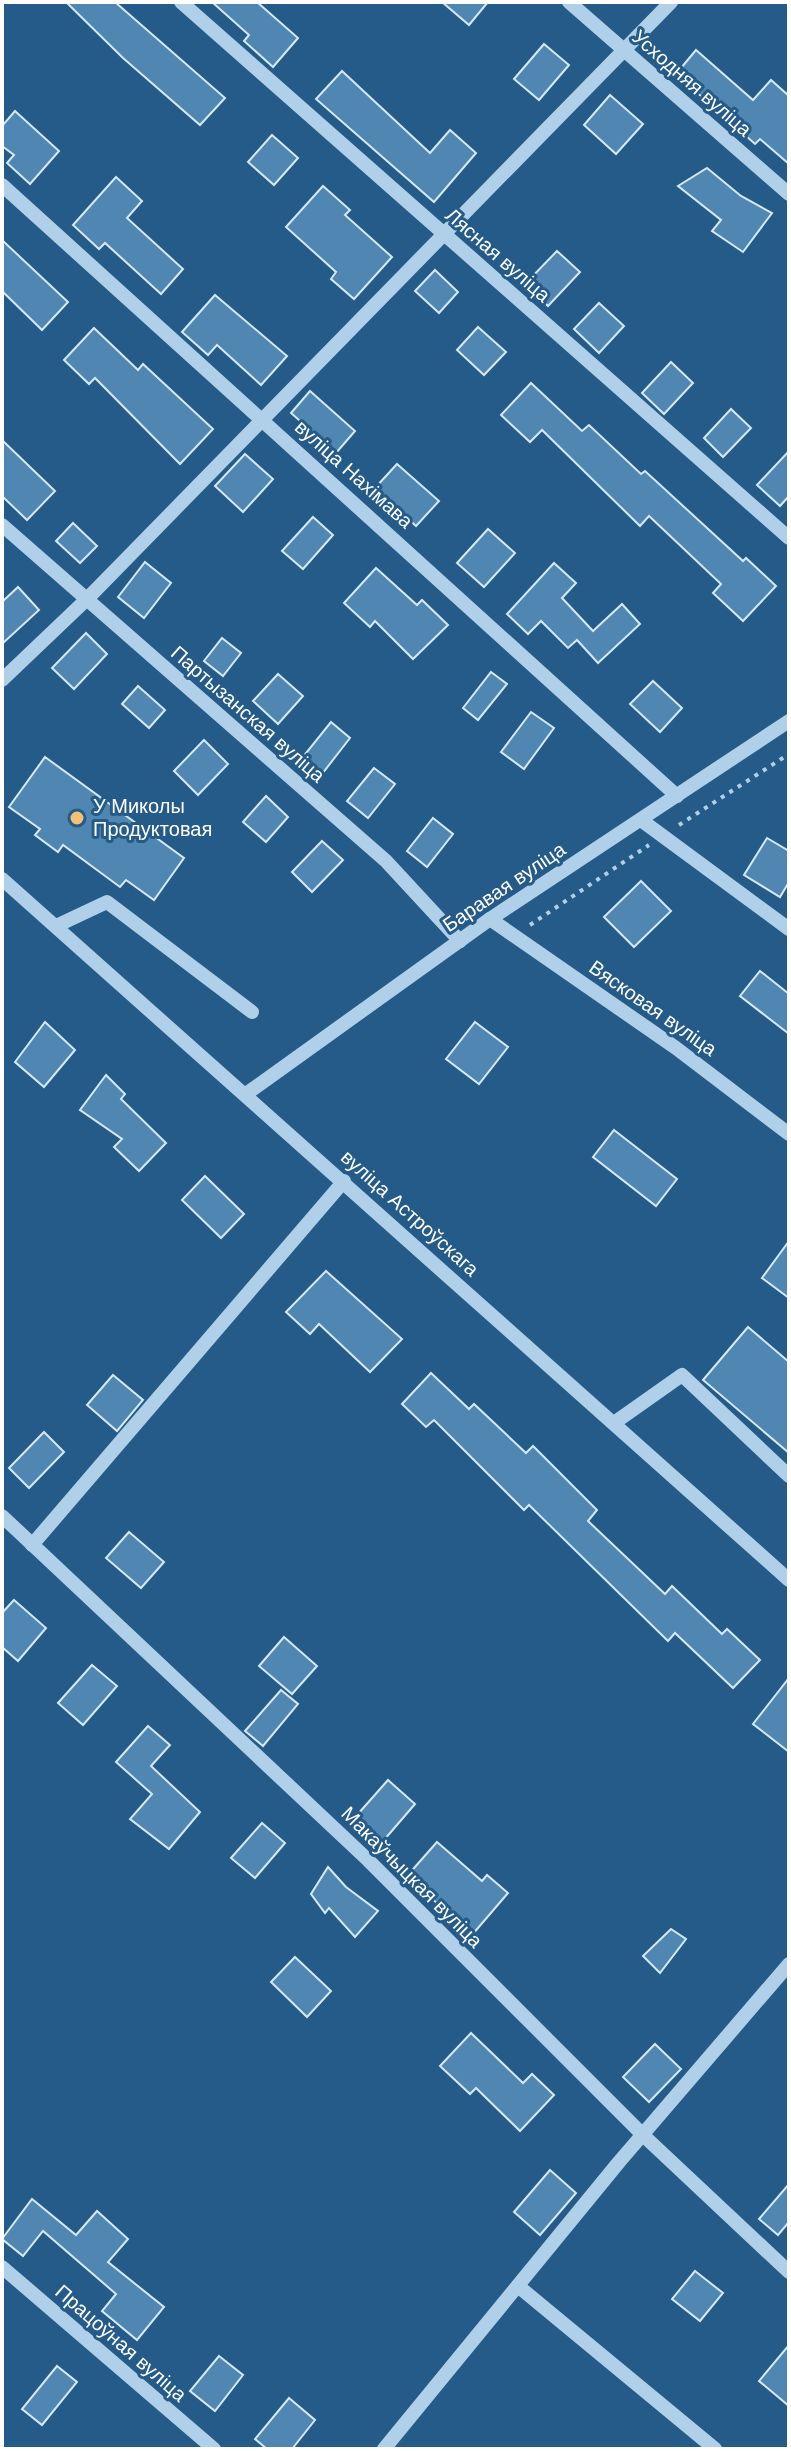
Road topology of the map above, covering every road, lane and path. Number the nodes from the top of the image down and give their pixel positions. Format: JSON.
{"nodes":[{"id":1,"x":181,"y":2,"type":"edge"},
{"id":2,"x":569,"y":2,"type":"edge"},
{"id":3,"x":671,"y":2,"type":"edge"},
{"id":4,"x":625,"y":50,"type":"junction"},
{"id":5,"x":2,"y":185,"type":"edge"},
{"id":6,"x":789,"y":194,"type":"edge"},
{"id":7,"x":443,"y":232,"type":"junction"},
{"id":8,"x":264,"y":419,"type":"junction"},
{"id":9,"x":2,"y":525,"type":"edge"},
{"id":10,"x":789,"y":538,"type":"edge"},
{"id":11,"x":87,"y":599,"type":"junction"},
{"id":12,"x":2,"y":680,"type":"edge"},
{"id":13,"x":789,"y":721,"type":"edge"},
{"id":14,"x":677,"y":796,"type":"junction"},
{"id":15,"x":641,"y":820,"type":"junction"},
{"id":16,"x":2,"y":879,"type":"edge"},
{"id":17,"x":490,"y":919,"type":"junction"},
{"id":18,"x":56,"y":926,"type":"junction"},
{"id":19,"x":789,"y":929,"type":"edge"},
{"id":20,"x":460,"y":941,"type":"junction"},
{"id":21,"x":252,"y":1012,"type":"dead end"},
{"id":22,"x":246,"y":1094,"type":"junction"},
{"id":23,"x":789,"y":1134,"type":"edge"},
{"id":24,"x":344,"y":1181,"type":"junction"},
{"id":25,"x":614,"y":1423,"type":"junction"},
{"id":26,"x":789,"y":1476,"type":"edge"},
{"id":27,"x":2,"y":1516,"type":"edge"},
{"id":28,"x":32,"y":1545,"type":"junction"},
{"id":29,"x":789,"y":1580,"type":"edge"},
{"id":30,"x":789,"y":1964,"type":"edge"},
{"id":31,"x":644,"y":2136,"type":"junction"},
{"id":32,"x":2,"y":2267,"type":"edge"},
{"id":33,"x":789,"y":2272,"type":"edge"},
{"id":34,"x":518,"y":2286,"type":"junction"},
{"id":35,"x":214,"y":2449,"type":"edge"},
{"id":36,"x":384,"y":2449,"type":"edge"},
{"id":37,"x":715,"y":2449,"type":"edge"}],
"edges":[{"from":1,"to":7,"type":"street","name":"Лясная вуліца"},
{"from":2,"to":4,"type":"street","name":"Усходняя вуліца"},
{"from":3,"to":4,"type":"street"},
{"from":4,"to":6,"type":"street","name":"Усходняя вуліца"},
{"from":4,"to":7,"type":"street"},
{"from":5,"to":8,"type":"street","name":"вуліца Нахімава"},
{"from":7,"to":8,"type":"street"},
{"from":7,"to":10,"type":"street","name":"Лясная вуліца"},
{"from":8,"to":11,"type":"street"},
{"from":8,"to":14,"type":"street","name":"вуліца Нахімава"},
{"from":9,"to":11,"type":"street","name":"Партызанская вуліца"},
{"from":11,"to":12,"type":"street"},
{"from":11,"to":20,"type":"street","name":"Партызанская вуліца"},
{"from":13,"to":14,"type":"street","name":"Баравая вуліца"},
{"from":14,"to":15,"type":"street","name":"Баравая вуліца"},
{"from":15,"to":17,"type":"street","name":"Баравая вуліца"},
{"from":15,"to":19,"type":"street"},
{"from":16,"to":18,"type":"street","name":"вуліца Астроўскага"},
{"from":17,"to":20,"type":"street","name":"Баравая вуліца"},
{"from":17,"to":23,"type":"street","name":"Вясковая вуліца"},
{"from":18,"to":21,"type":"street"},
{"from":18,"to":22,"type":"street","name":"вуліца Астроўскага"},
{"from":20,"to":22,"type":"street","name":"Баравая вуліца"},
{"from":22,"to":24,"type":"street","name":"вуліца Астроўскага"},
{"from":24,"to":25,"type":"street","name":"вуліца Астроўскага"},
{"from":24,"to":28,"type":"street"},
{"from":25,"to":26,"type":"street"},
{"from":25,"to":29,"type":"street","name":"вуліца Астроўскага"},
{"from":27,"to":28,"type":"street","name":"Макаўчыцкая вуліца"},
{"from":28,"to":31,"type":"street","name":"Макаўчыцкая вуліца"},
{"from":30,"to":31,"type":"street"},
{"from":31,"to":33,"type":"street","name":"Макаўчыцкая вуліца"},
{"from":31,"to":34,"type":"street"},
{"from":32,"to":35,"type":"street","name":"Працоўная вуліца"},
{"from":34,"to":36,"type":"street"},
{"from":34,"to":37,"type":"street"}]}
